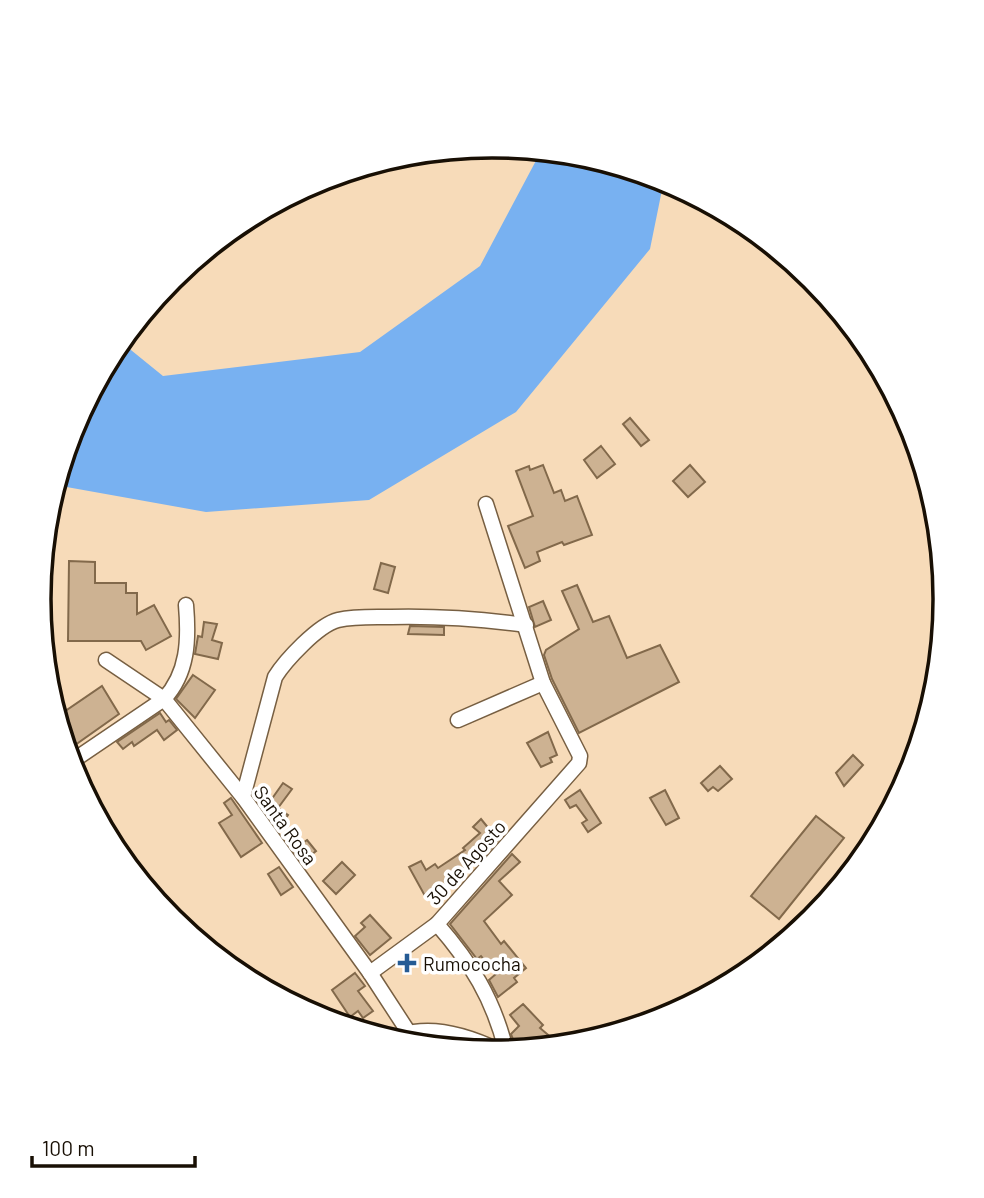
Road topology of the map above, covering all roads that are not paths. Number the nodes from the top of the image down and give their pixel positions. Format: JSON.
{"nodes":[{"id":1,"x":486,"y":504,"type":"dead end"},
{"id":2,"x":186,"y":606,"type":"dead end"},
{"id":3,"x":526,"y":625,"type":"junction"},
{"id":4,"x":106,"y":660,"type":"dead end"},
{"id":5,"x":543,"y":683,"type":"junction"},
{"id":6,"x":164,"y":699,"type":"junction"},
{"id":7,"x":458,"y":720,"type":"dead end"},
{"id":8,"x":80,"y":756,"type":"edge"},
{"id":9,"x":243,"y":797,"type":"junction"},
{"id":10,"x":437,"y":923,"type":"junction"},
{"id":11,"x":370,"y":973,"type":"junction"},
{"id":12,"x":406,"y":1032,"type":"edge"},
{"id":13,"x":420,"y":1034,"type":"edge"},
{"id":14,"x":469,"y":1039,"type":"edge"},
{"id":15,"x":504,"y":1040,"type":"edge"}],
"edges":[{"from":1,"to":3,"type":"street"},
{"from":2,"to":6,"type":"street"},
{"from":3,"to":5,"type":"street"},
{"from":3,"to":9,"type":"street"},
{"from":4,"to":6,"type":"street","name":"Santa Rosa"},
{"from":5,"to":7,"type":"street"},
{"from":5,"to":10,"type":"street","name":"30 de Agosto"},
{"from":6,"to":8,"type":"street"},
{"from":6,"to":9,"type":"street","name":"Santa Rosa"},
{"from":9,"to":11,"type":"street","name":"Santa Rosa"},
{"from":10,"to":11,"type":"street","name":"30 de Agosto"},
{"from":10,"to":15,"type":"street"},
{"from":11,"to":12,"type":"street","name":"Santa Rosa"},
{"from":13,"to":14,"type":"street"}]}
